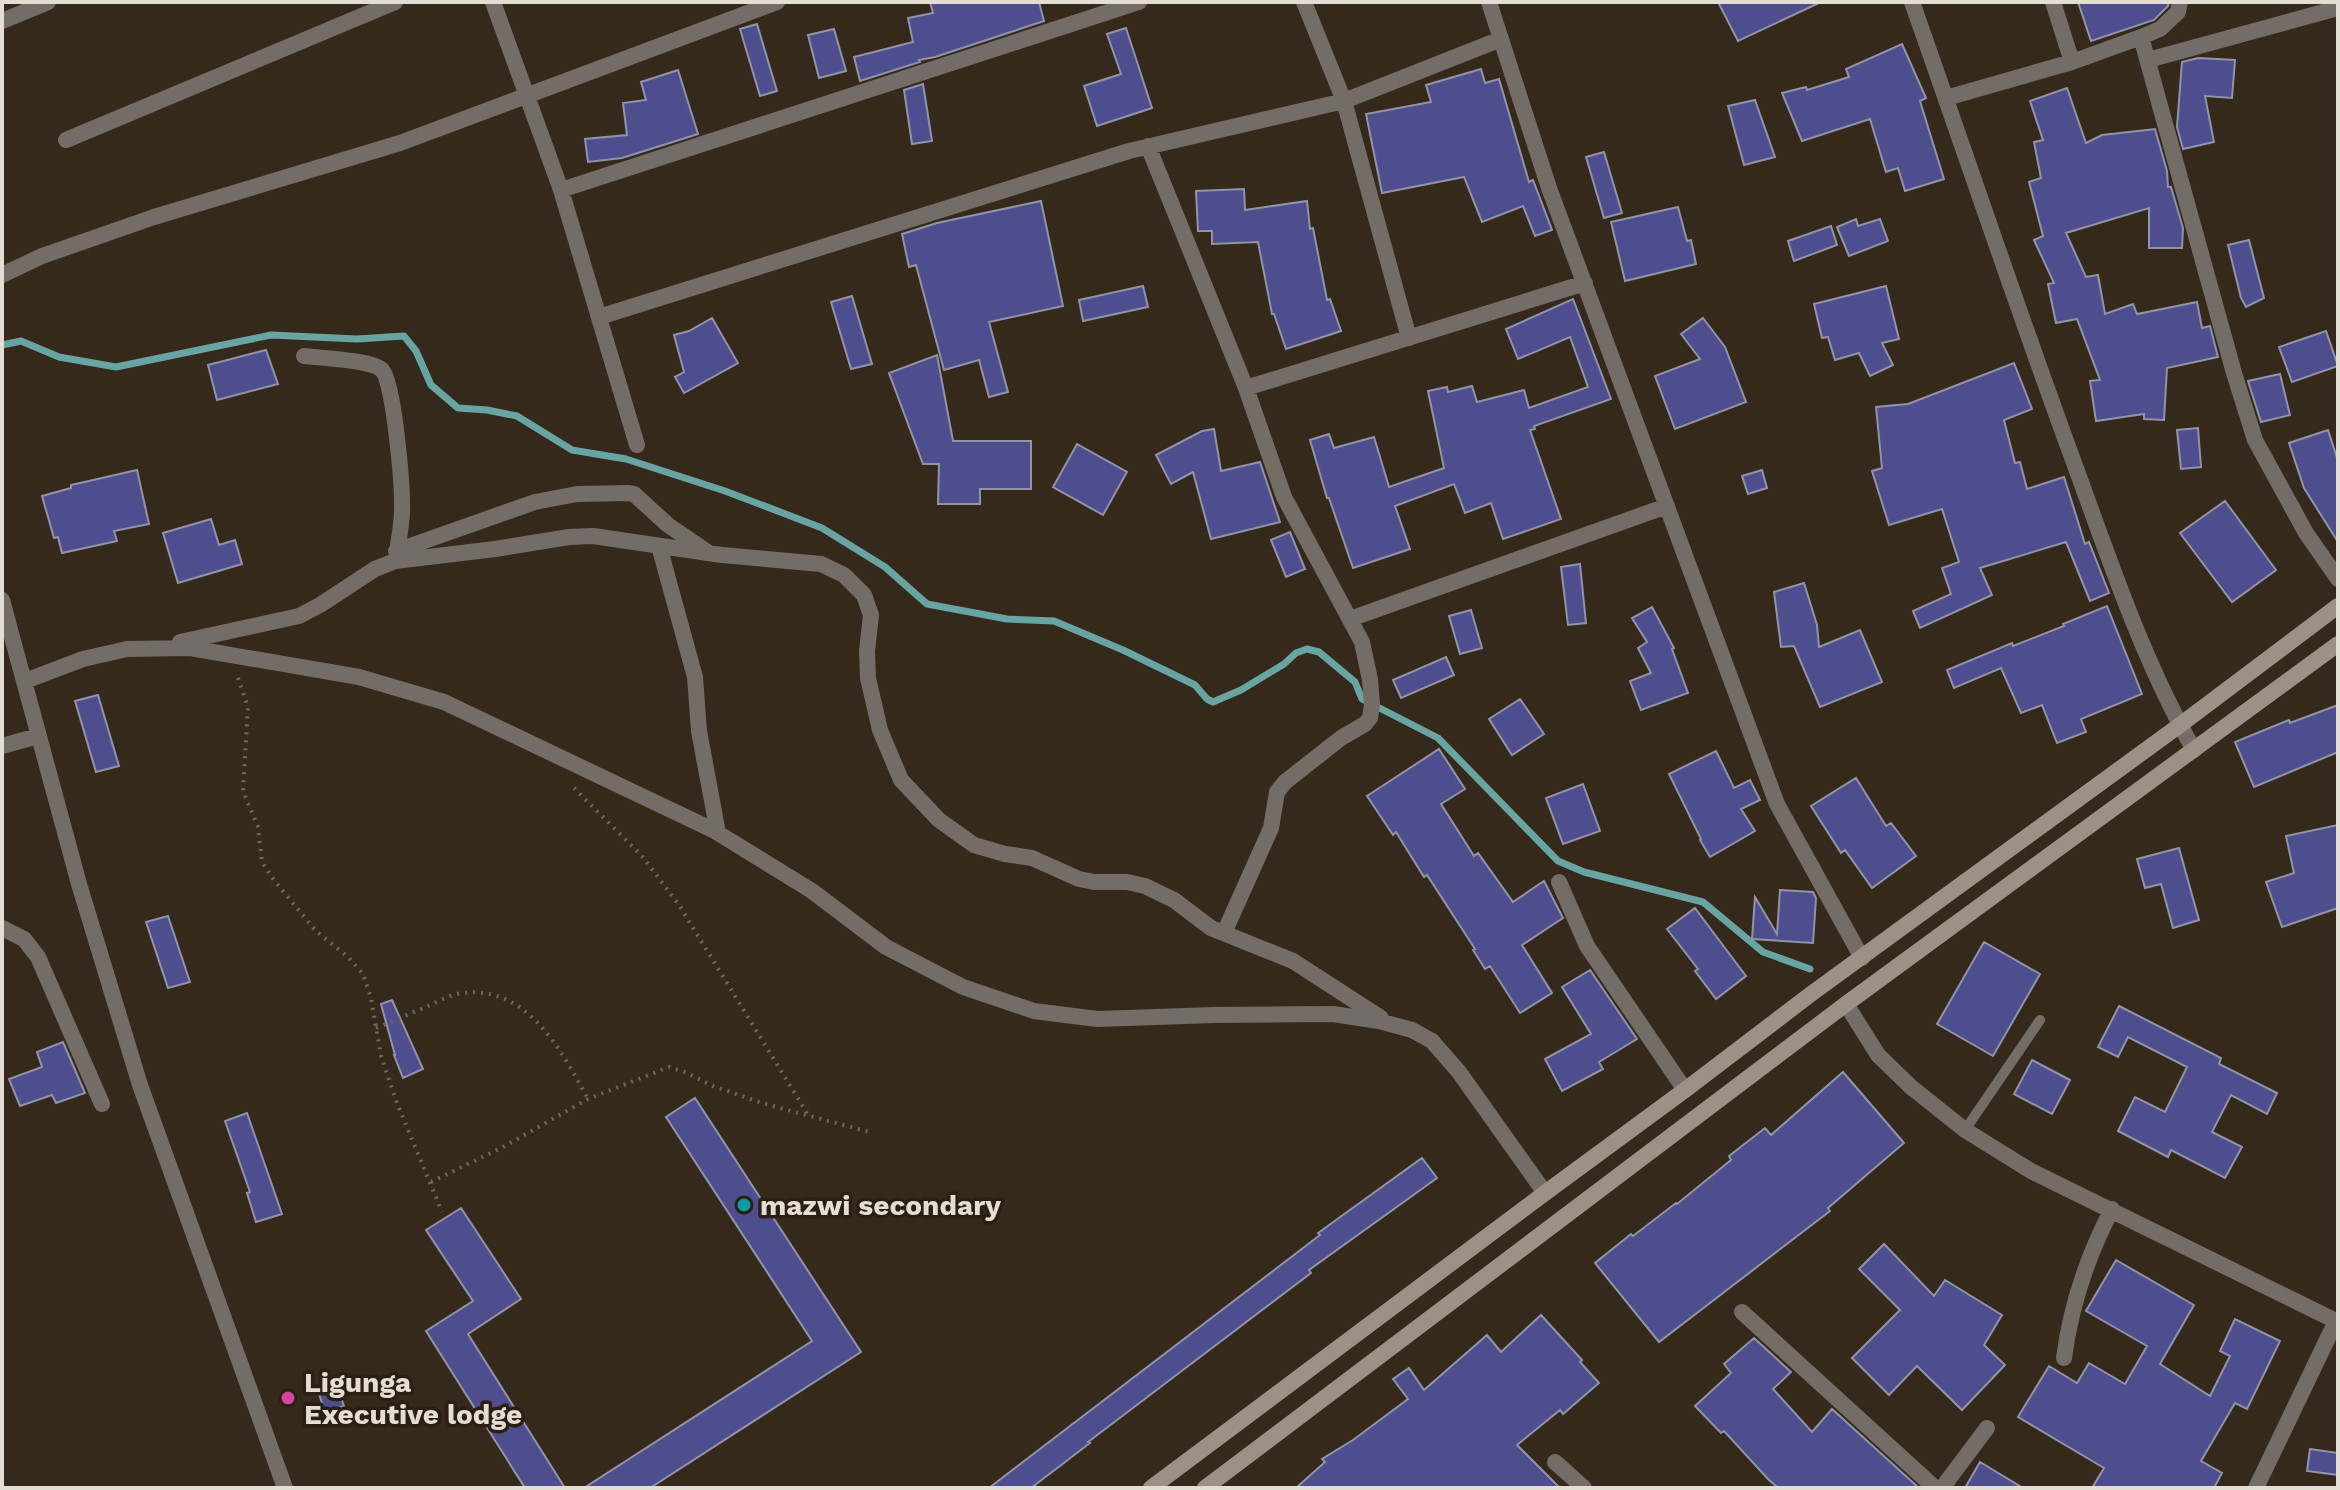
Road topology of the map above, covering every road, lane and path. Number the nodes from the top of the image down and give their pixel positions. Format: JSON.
{"nodes":[{"id":1,"x":48,"y":2,"type":"edge"},
{"id":2,"x":395,"y":2,"type":"edge"},
{"id":3,"x":493,"y":2,"type":"edge"},
{"id":4,"x":777,"y":2,"type":"edge"},
{"id":5,"x":1139,"y":2,"type":"edge"},
{"id":6,"x":1304,"y":2,"type":"edge"},
{"id":7,"x":1489,"y":2,"type":"edge"},
{"id":8,"x":1912,"y":2,"type":"edge"},
{"id":9,"x":2053,"y":2,"type":"edge"},
{"id":10,"x":2180,"y":2,"type":"edge"},
{"id":11,"x":2338,"y":8,"type":"edge"},
{"id":12,"x":2,"y":21,"type":"edge"},
{"id":13,"x":2141,"y":37,"type":"junction"},
{"id":14,"x":1501,"y":39,"type":"junction"},
{"id":15,"x":2148,"y":60,"type":"junction"},
{"id":16,"x":2072,"y":62,"type":"junction"},
{"id":17,"x":525,"y":94,"type":"junction"},
{"id":18,"x":1946,"y":98,"type":"junction"},
{"id":19,"x":1344,"y":101,"type":"junction"},
{"id":20,"x":66,"y":140,"type":"dead end"},
{"id":21,"x":1148,"y":146,"type":"junction"},
{"id":22,"x":561,"y":190,"type":"junction"},
{"id":23,"x":2,"y":275,"type":"edge"},
{"id":24,"x":1585,"y":283,"type":"junction"},
{"id":25,"x":599,"y":317,"type":"junction"},
{"id":26,"x":1409,"y":338,"type":"junction"},
{"id":27,"x":304,"y":356,"type":"dead end"},
{"id":28,"x":1246,"y":388,"type":"junction"},
{"id":29,"x":637,"y":445,"type":"dead end"},
{"id":30,"x":1667,"y":506,"type":"junction"},
{"id":31,"x":659,"y":546,"type":"junction"},
{"id":32,"x":709,"y":553,"type":"junction"},
{"id":33,"x":396,"y":556,"type":"junction"},
{"id":34,"x":2338,"y":579,"type":"edge"},
{"id":35,"x":2,"y":600,"type":"edge"},
{"id":36,"x":2338,"y":606,"type":"edge"},
{"id":37,"x":1350,"y":619,"type":"junction"},
{"id":38,"x":2338,"y":644,"type":"edge"},
{"id":39,"x":155,"y":648,"type":"junction"},
{"id":40,"x":227,"y":652,"type":"junction"},
{"id":41,"x":25,"y":681,"type":"junction"},
{"id":42,"x":2180,"y":725,"type":"junction"},
{"id":43,"x":38,"y":736,"type":"junction"},
{"id":44,"x":2,"y":746,"type":"edge"},
{"id":45,"x":2194,"y":750,"type":"junction"},
{"id":46,"x":569,"y":784,"type":"dead end"},
{"id":47,"x":718,"y":833,"type":"junction"},
{"id":48,"x":1559,"y":882,"type":"dead end"},
{"id":49,"x":2,"y":928,"type":"edge"},
{"id":50,"x":1224,"y":933,"type":"junction"},
{"id":51,"x":1862,"y":958,"type":"junction"},
{"id":52,"x":1846,"y":1004,"type":"junction"},
{"id":53,"x":2040,"y":1020,"type":"dead end"},
{"id":54,"x":1390,"y":1024,"type":"junction"},
{"id":55,"x":376,"y":1028,"type":"junction"},
{"id":56,"x":1685,"y":1090,"type":"junction"},
{"id":57,"x":588,"y":1099,"type":"junction"},
{"id":58,"x":102,"y":1104,"type":"dead end"},
{"id":59,"x":810,"y":1118,"type":"junction"},
{"id":60,"x":1965,"y":1130,"type":"junction"},
{"id":61,"x":873,"y":1133,"type":"dead end"},
{"id":62,"x":431,"y":1182,"type":"junction"},
{"id":63,"x":1545,"y":1193,"type":"junction"},
{"id":64,"x":2112,"y":1209,"type":"junction"},
{"id":65,"x":442,"y":1212,"type":"dead end"},
{"id":66,"x":1742,"y":1312,"type":"dead end"},
{"id":67,"x":2337,"y":1321,"type":"edge"},
{"id":68,"x":2064,"y":1358,"type":"dead end"},
{"id":69,"x":1987,"y":1428,"type":"dead end"},
{"id":70,"x":1555,"y":1462,"type":"dead end"},
{"id":71,"x":285,"y":1488,"type":"edge"},
{"id":72,"x":1151,"y":1488,"type":"edge"},
{"id":73,"x":1205,"y":1488,"type":"edge"},
{"id":74,"x":1584,"y":1488,"type":"edge"},
{"id":75,"x":1935,"y":1488,"type":"edge"},
{"id":76,"x":1942,"y":1488,"type":"edge"},
{"id":77,"x":2256,"y":1488,"type":"edge"}],
"edges":[{"from":1,"to":12,"type":"street"},
{"from":2,"to":20,"type":"street"},
{"from":3,"to":17,"type":"street"},
{"from":4,"to":17,"type":"street"},
{"from":5,"to":22,"type":"street"},
{"from":6,"to":19,"type":"street"},
{"from":7,"to":14,"type":"street"},
{"from":8,"to":18,"type":"street"},
{"from":9,"to":16,"type":"street"},
{"from":10,"to":13,"type":"street"},
{"from":11,"to":15,"type":"street"},
{"from":13,"to":15,"type":"street"},
{"from":13,"to":16,"type":"street"},
{"from":14,"to":19,"type":"street"},
{"from":14,"to":24,"type":"street"},
{"from":15,"to":34,"type":"street"},
{"from":16,"to":18,"type":"street"},
{"from":17,"to":22,"type":"street"},
{"from":17,"to":23,"type":"street"},
{"from":18,"to":42,"type":"street"},
{"from":19,"to":21,"type":"street"},
{"from":19,"to":26,"type":"street"},
{"from":21,"to":25,"type":"street"},
{"from":21,"to":28,"type":"street"},
{"from":22,"to":25,"type":"street"},
{"from":24,"to":26,"type":"street"},
{"from":24,"to":30,"type":"street"},
{"from":25,"to":29,"type":"street"},
{"from":26,"to":28,"type":"street"},
{"from":27,"to":33,"type":"street"},
{"from":28,"to":37,"type":"street"},
{"from":30,"to":37,"type":"street"},
{"from":30,"to":51,"type":"street"},
{"from":31,"to":32,"type":"street"},
{"from":31,"to":33,"type":"street"},
{"from":31,"to":47,"type":"street"},
{"from":32,"to":33,"type":"street"},
{"from":32,"to":50,"type":"street"},
{"from":33,"to":39,"type":"street"},
{"from":35,"to":41,"type":"street"},
{"from":36,"to":42,"type":"main road"},
{"from":37,"to":50,"type":"street"},
{"from":38,"to":45,"type":"main road"},
{"from":39,"to":40,"type":"street"},
{"from":39,"to":41,"type":"street"},
{"from":40,"to":47,"type":"street"},
{"from":40,"to":55,"type":"path"},
{"from":41,"to":43,"type":"street"},
{"from":42,"to":45,"type":"street"},
{"from":42,"to":51,"type":"main road"},
{"from":43,"to":44,"type":"street"},
{"from":43,"to":71,"type":"street"},
{"from":45,"to":52,"type":"main road"},
{"from":46,"to":59,"type":"path"},
{"from":47,"to":54,"type":"street"},
{"from":48,"to":56,"type":"street"},
{"from":49,"to":58,"type":"street"},
{"from":50,"to":54,"type":"street"},
{"from":51,"to":56,"type":"main road"},
{"from":52,"to":60,"type":"street"},
{"from":52,"to":73,"type":"main road"},
{"from":53,"to":60,"type":"lane"},
{"from":54,"to":63,"type":"street"},
{"from":55,"to":57,"type":"path"},
{"from":55,"to":62,"type":"path"},
{"from":56,"to":63,"type":"main road"},
{"from":57,"to":59,"type":"path"},
{"from":57,"to":62,"type":"path"},
{"from":59,"to":61,"type":"path"},
{"from":60,"to":64,"type":"street"},
{"from":62,"to":65,"type":"path"},
{"from":63,"to":72,"type":"main road"},
{"from":64,"to":67,"type":"street"},
{"from":64,"to":68,"type":"street"},
{"from":66,"to":75,"type":"street"},
{"from":67,"to":77,"type":"street"},
{"from":69,"to":76,"type":"street"},
{"from":70,"to":74,"type":"street"}]}
